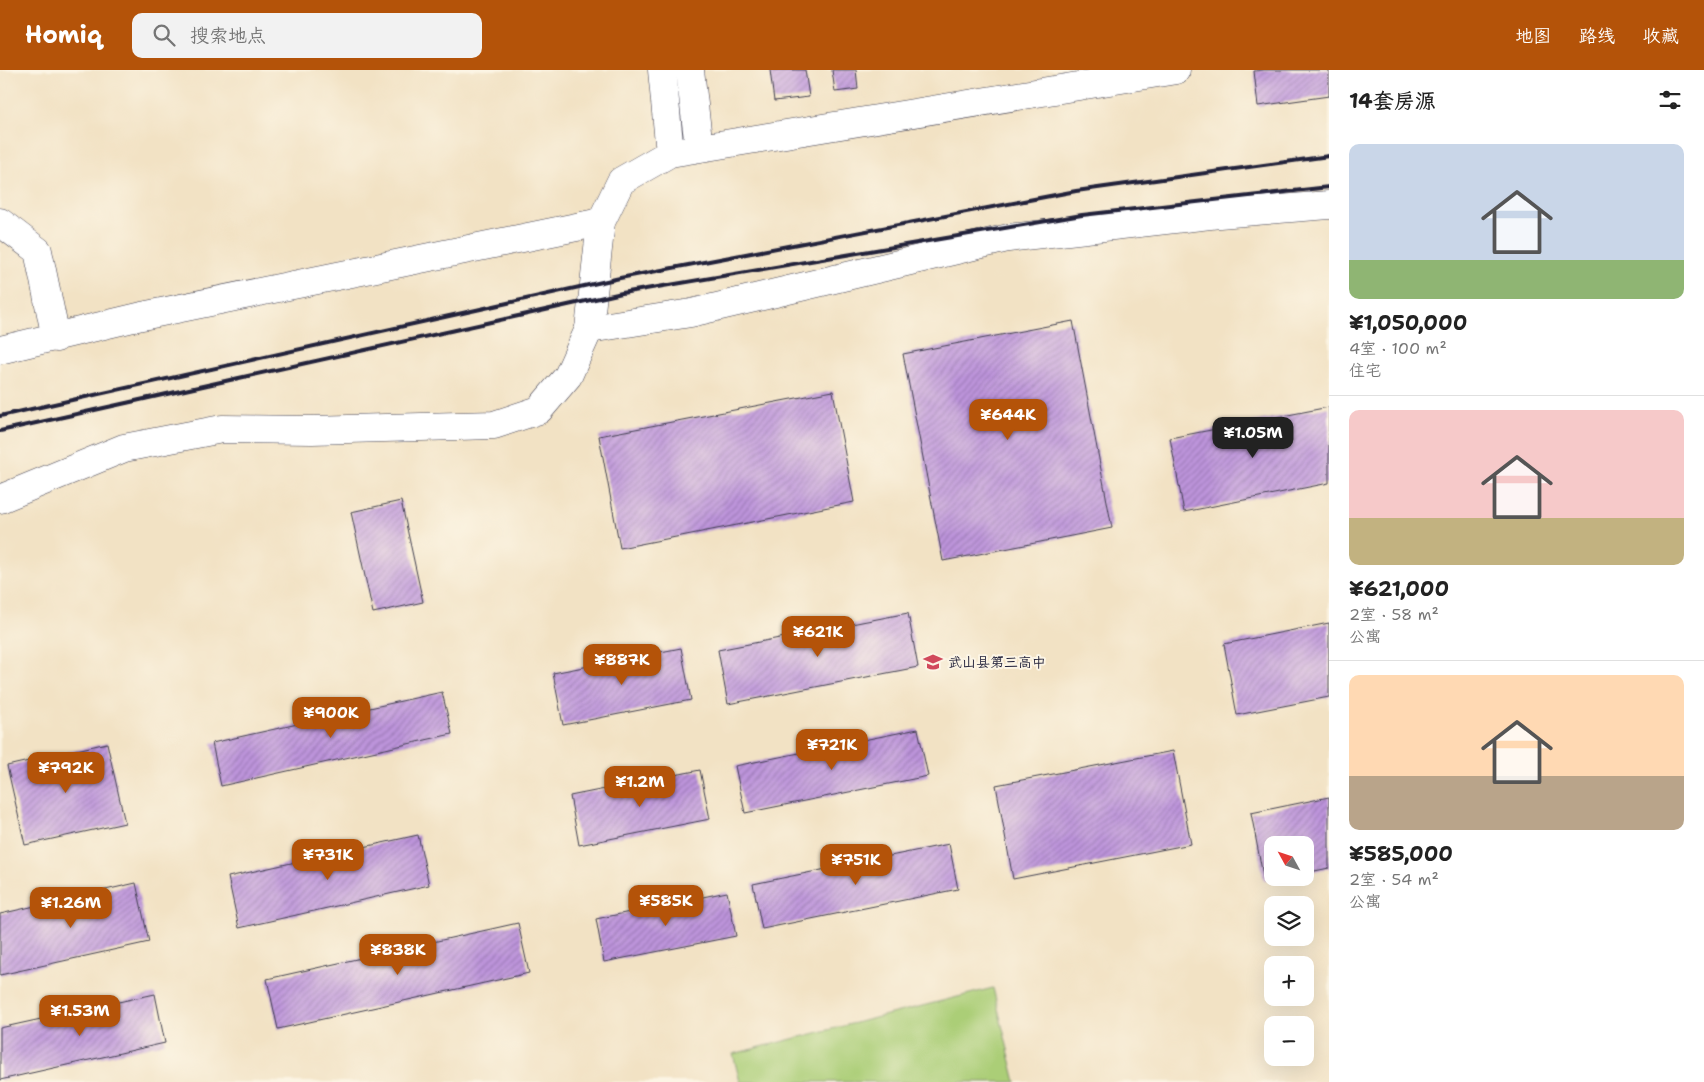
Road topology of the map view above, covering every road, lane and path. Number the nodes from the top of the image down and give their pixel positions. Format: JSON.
{"nodes":[{"id":1,"x":662,"y":70,"type":"edge"},
{"id":2,"x":690,"y":70,"type":"edge"},
{"id":3,"x":1176,"y":70,"type":"edge"},
{"id":4,"x":698,"y":148,"type":"junction"},
{"id":5,"x":670,"y":153,"type":"junction"},
{"id":6,"x":1329,"y":205,"type":"edge"},
{"id":7,"x":0,"y":222,"type":"edge"},
{"id":8,"x":601,"y":222,"type":"junction"},
{"id":9,"x":589,"y":329,"type":"junction"},
{"id":10,"x":56,"y":338,"type":"junction"},
{"id":11,"x":0,"y":350,"type":"edge"},
{"id":12,"x":0,"y":499,"type":"edge"}],
"edges":[{"from":1,"to":5,"type":"main road"},
{"from":2,"to":4,"type":"main road"},
{"from":3,"to":4,"type":"main road"},
{"from":4,"to":5,"type":"main road"},
{"from":5,"to":8,"type":"main road"},
{"from":6,"to":9,"type":"main road"},
{"from":7,"to":10,"type":"main road"},
{"from":8,"to":9,"type":"main road"},
{"from":8,"to":10,"type":"main road"},
{"from":9,"to":12,"type":"main road"},
{"from":10,"to":11,"type":"main road"}]}
